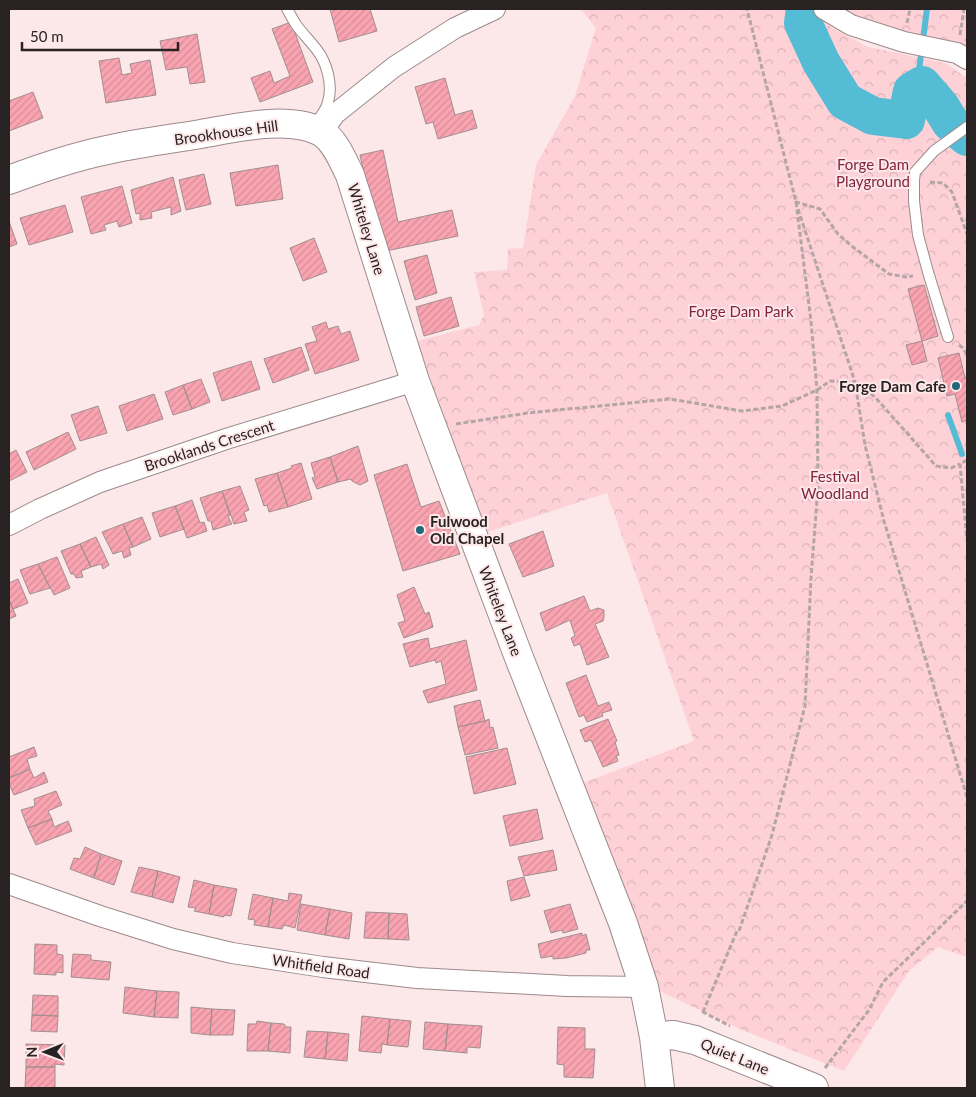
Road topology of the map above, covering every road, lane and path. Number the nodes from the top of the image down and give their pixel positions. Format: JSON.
{"nodes":[{"id":1,"x":287,"y":9,"type":"edge"},
{"id":2,"x":495,"y":9,"type":"edge"},
{"id":3,"x":747,"y":9,"type":"edge"},
{"id":4,"x":824,"y":9,"type":"edge"},
{"id":5,"x":964,"y":9,"type":"edge"},
{"id":6,"x":962,"y":56,"type":"edge"},
{"id":7,"x":967,"y":127,"type":"edge"},
{"id":8,"x":316,"y":131,"type":"junction"},
{"id":9,"x":9,"y":180,"type":"edge"},
{"id":10,"x":914,"y":180,"type":"junction"},
{"id":11,"x":796,"y":202,"type":"junction"},
{"id":12,"x":967,"y":234,"type":"edge"},
{"id":13,"x":928,"y":272,"type":"junction"},
{"id":14,"x":948,"y":337,"type":"dead end"},
{"id":15,"x":415,"y":380,"type":"junction"},
{"id":16,"x":856,"y":382,"type":"junction"},
{"id":17,"x":817,"y":390,"type":"junction"},
{"id":18,"x":433,"y":428,"type":"junction"},
{"id":19,"x":967,"y":460,"type":"edge"},
{"id":20,"x":960,"y":464,"type":"junction"},
{"id":21,"x":9,"y":525,"type":"edge"},
{"id":22,"x":967,"y":540,"type":"edge"},
{"id":23,"x":967,"y":797,"type":"edge"},
{"id":24,"x":9,"y":884,"type":"edge"},
{"id":25,"x":967,"y":900,"type":"edge"},
{"id":26,"x":644,"y":988,"type":"junction"},
{"id":27,"x":703,"y":1012,"type":"dead end"},
{"id":28,"x":654,"y":1037,"type":"junction"},
{"id":29,"x":812,"y":1087,"type":"edge"},
{"id":30,"x":660,"y":1088,"type":"edge"}],
"edges":[{"from":1,"to":8,"type":"lane"},
{"from":2,"to":8,"type":"street"},
{"from":3,"to":11,"type":"path"},
{"from":4,"to":6,"type":"street"},
{"from":5,"to":6,"type":"path"},
{"from":7,"to":10,"type":"lane"},
{"from":8,"to":9,"type":"street","name":"Brookhouse Hill"},
{"from":8,"to":15,"type":"street","name":"Whiteley Lane"},
{"from":10,"to":12,"type":"path"},
{"from":10,"to":13,"type":"lane"},
{"from":11,"to":13,"type":"path"},
{"from":11,"to":16,"type":"path"},
{"from":11,"to":17,"type":"path"},
{"from":13,"to":14,"type":"lane"},
{"from":15,"to":18,"type":"street","name":"Whiteley Lane"},
{"from":15,"to":21,"type":"street","name":"Brooklands Crescent"},
{"from":16,"to":17,"type":"path"},
{"from":16,"to":20,"type":"path"},
{"from":16,"to":23,"type":"path"},
{"from":17,"to":18,"type":"path"},
{"from":17,"to":27,"type":"path"},
{"from":18,"to":26,"type":"street","name":"Whiteley Lane"},
{"from":19,"to":20,"type":"path"},
{"from":20,"to":22,"type":"path"},
{"from":24,"to":26,"type":"street","name":"Whitfield Road"},
{"from":25,"to":29,"type":"path"},
{"from":26,"to":28,"type":"street","name":"Whiteley Lane"},
{"from":28,"to":29,"type":"street","name":"Quiet Lane"},
{"from":28,"to":30,"type":"street","name":"Whiteley Lane"}]}
